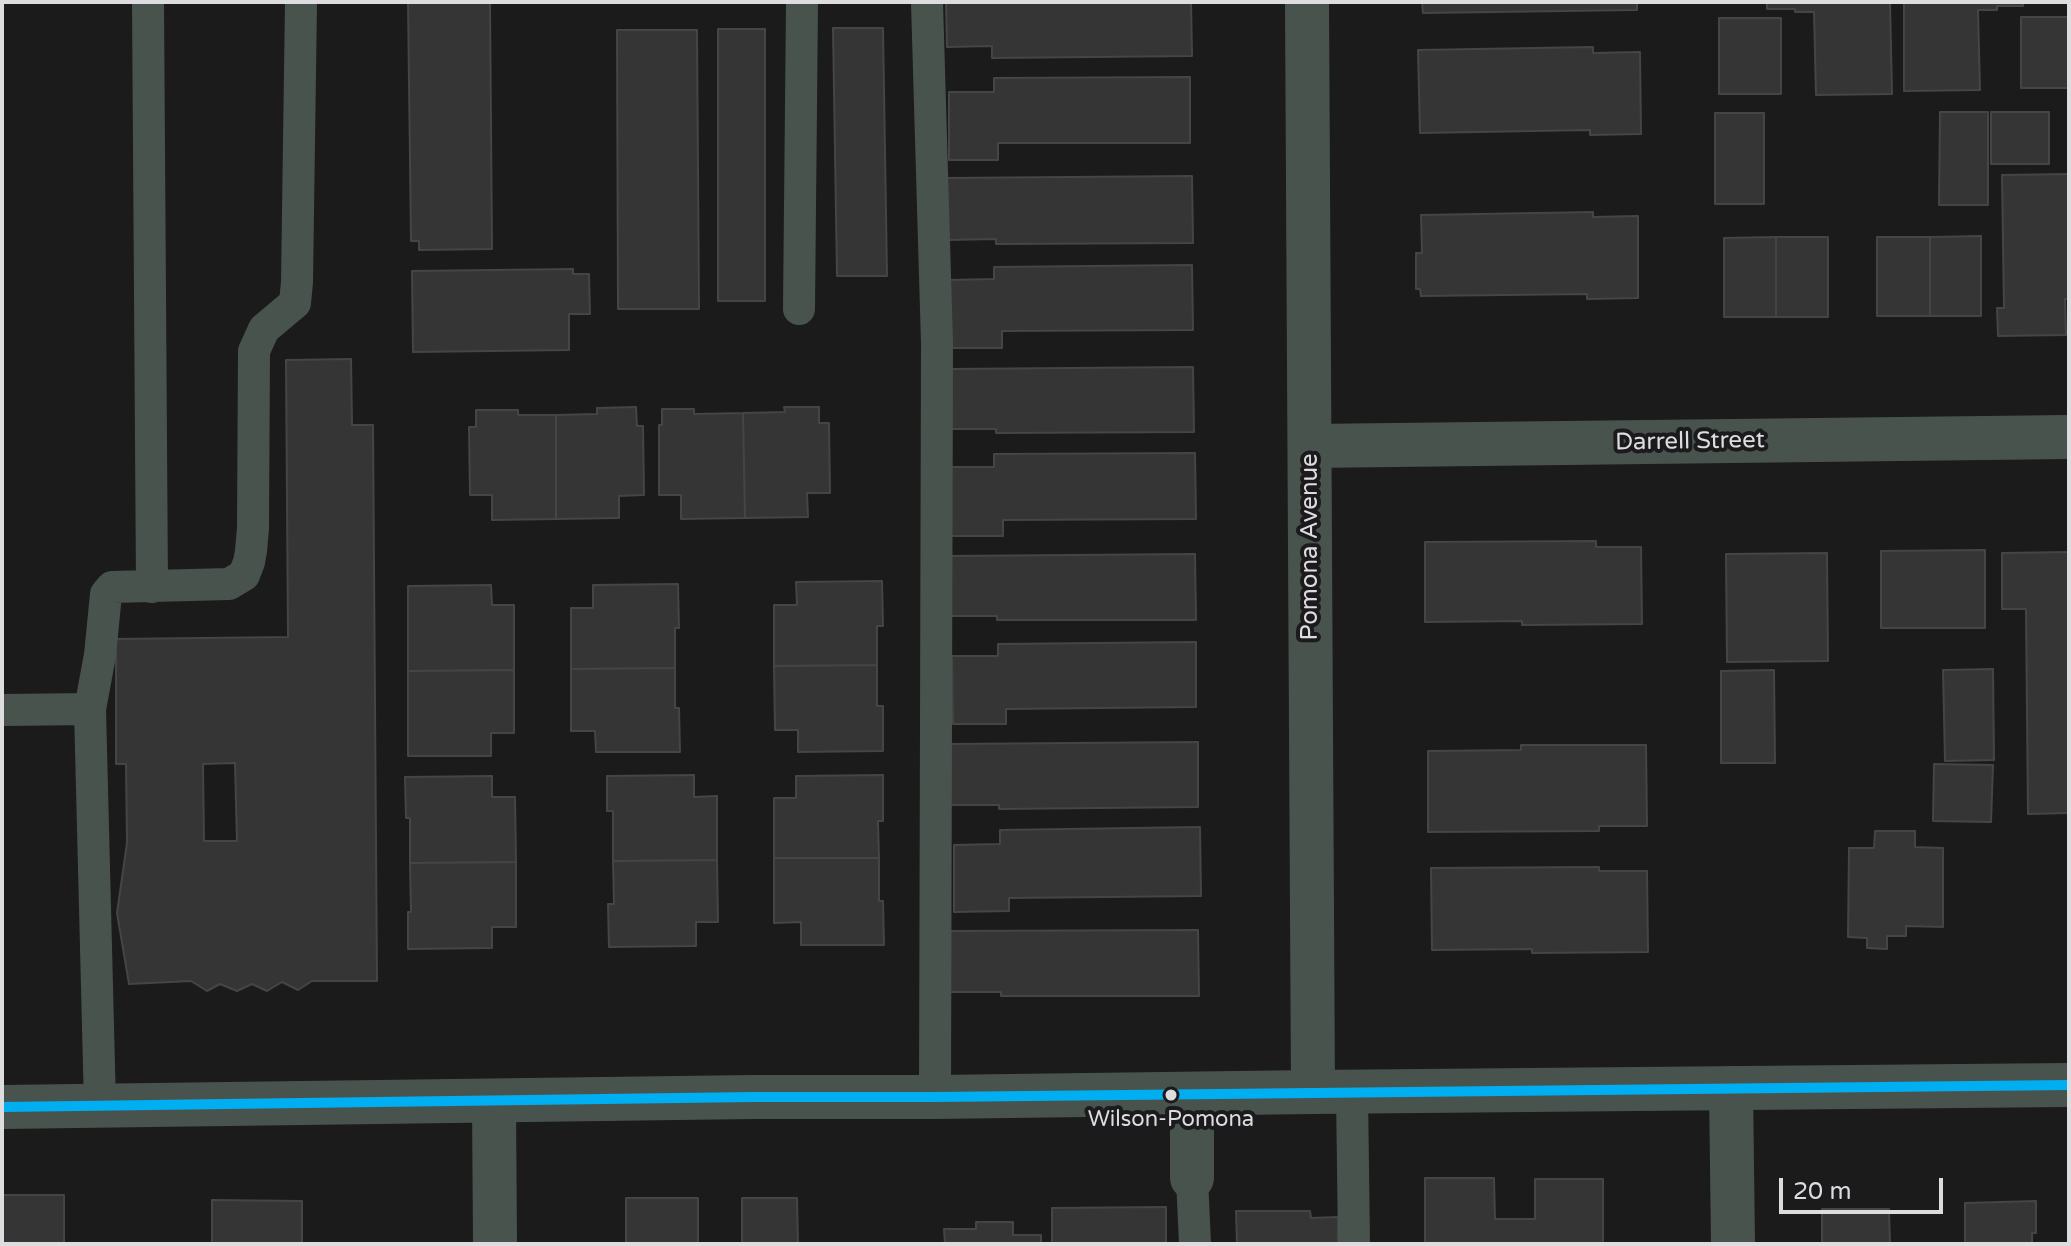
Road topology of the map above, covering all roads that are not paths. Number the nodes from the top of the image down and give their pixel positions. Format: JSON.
{"nodes":[{"id":1,"x":148,"y":2,"type":"edge"},
{"id":2,"x":301,"y":2,"type":"edge"},
{"id":3,"x":802,"y":2,"type":"edge"},
{"id":4,"x":927,"y":2,"type":"edge"},
{"id":5,"x":1307,"y":2,"type":"edge"},
{"id":6,"x":799,"y":309,"type":"dead end"},
{"id":7,"x":2069,"y":437,"type":"edge"},
{"id":8,"x":1310,"y":446,"type":"junction"},
{"id":9,"x":152,"y":587,"type":"junction"},
{"id":10,"x":90,"y":709,"type":"junction"},
{"id":11,"x":2,"y":710,"type":"edge"},
{"id":12,"x":2069,"y":1085,"type":"edge"},
{"id":13,"x":1731,"y":1088,"type":"junction"},
{"id":14,"x":1333,"y":1092,"type":"junction"},
{"id":15,"x":1192,"y":1095,"type":"junction"},
{"id":16,"x":935,"y":1097,"type":"junction"},
{"id":17,"x":494,"y":1102,"type":"junction"},
{"id":18,"x":100,"y":1106,"type":"junction"},
{"id":19,"x":2,"y":1107,"type":"edge"},
{"id":20,"x":1192,"y":1178,"type":"joint"},
{"id":21,"x":495,"y":1244,"type":"edge"},
{"id":22,"x":1195,"y":1244,"type":"edge"},
{"id":23,"x":1354,"y":1244,"type":"edge"},
{"id":24,"x":1733,"y":1244,"type":"edge"}],
"edges":[{"from":1,"to":9,"type":"lane"},
{"from":2,"to":9,"type":"lane"},
{"from":3,"to":6,"type":"lane"},
{"from":4,"to":16,"type":"lane"},
{"from":5,"to":8,"type":"street","name":"Pomona Avenue"},
{"from":7,"to":8,"type":"street","name":"Darrell Street"},
{"from":8,"to":14,"type":"street","name":"Pomona Avenue"},
{"from":9,"to":10,"type":"lane"},
{"from":10,"to":11,"type":"lane"},
{"from":10,"to":18,"type":"lane"},
{"from":12,"to":13,"type":"street"},
{"from":13,"to":14,"type":"street"},
{"from":13,"to":24,"type":"street"},
{"from":14,"to":15,"type":"street"},
{"from":14,"to":23,"type":"lane"},
{"from":15,"to":16,"type":"street"},
{"from":15,"to":20,"type":"street"},
{"from":16,"to":17,"type":"street"},
{"from":17,"to":18,"type":"street"},
{"from":17,"to":21,"type":"street"},
{"from":18,"to":19,"type":"street"},
{"from":20,"to":22,"type":"lane"}]}
